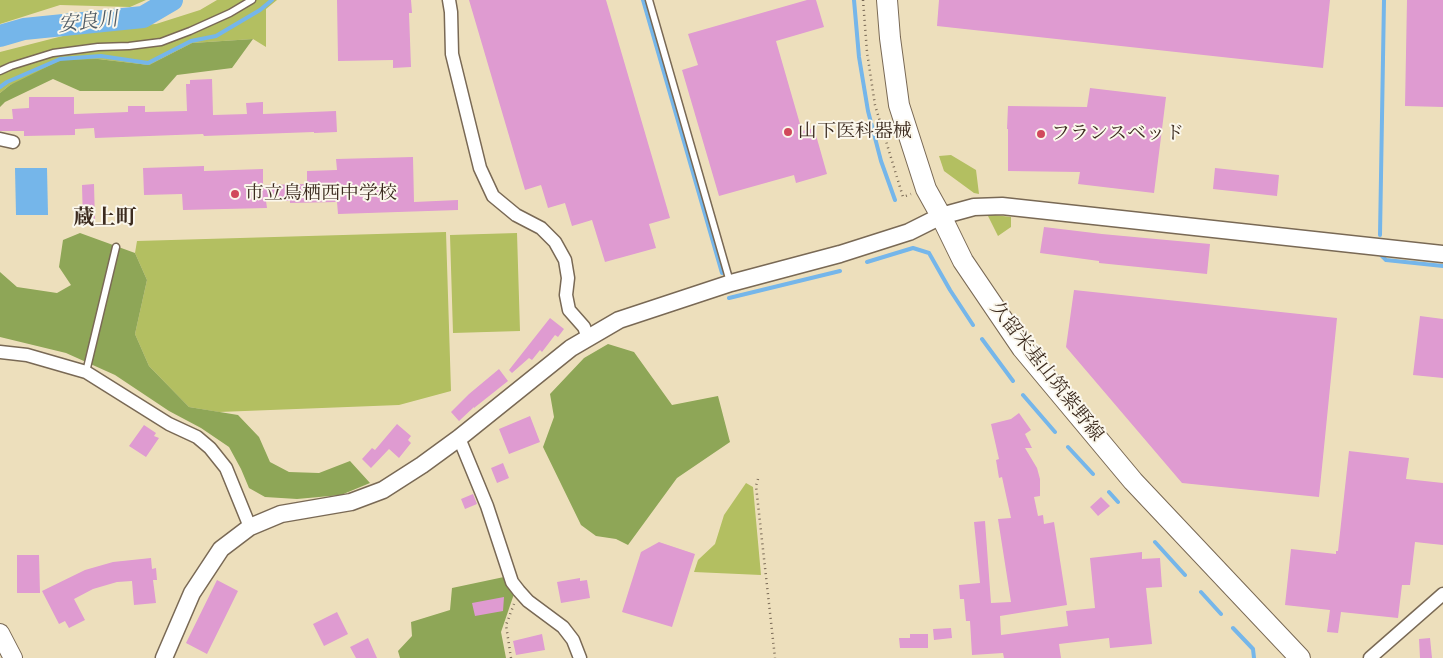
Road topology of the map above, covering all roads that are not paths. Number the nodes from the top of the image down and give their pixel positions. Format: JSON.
{"nodes":[{"id":1,"x":252,"y":0,"type":"edge"},
{"id":2,"x":449,"y":0,"type":"edge"},
{"id":3,"x":650,"y":0,"type":"edge"},
{"id":4,"x":887,"y":0,"type":"edge"},
{"id":5,"x":0,"y":72,"type":"edge"},
{"id":6,"x":0,"y":139,"type":"edge"},
{"id":7,"x":13,"y":142,"type":"dead end"},
{"id":8,"x":941,"y":216,"type":"junction"},
{"id":9,"x":116,"y":247,"type":"dead end"},
{"id":10,"x":1443,"y":254,"type":"edge"},
{"id":11,"x":731,"y":283,"type":"junction"},
{"id":12,"x":588,"y":338,"type":"junction"},
{"id":13,"x":0,"y":352,"type":"edge"},
{"id":14,"x":86,"y":372,"type":"junction"},
{"id":15,"x":459,"y":438,"type":"junction"},
{"id":16,"x":250,"y":527,"type":"junction"},
{"id":17,"x":1443,"y":594,"type":"edge"},
{"id":18,"x":0,"y":633,"type":"edge"},
{"id":19,"x":13,"y":658,"type":"edge"},
{"id":20,"x":164,"y":658,"type":"edge"},
{"id":21,"x":580,"y":658,"type":"edge"},
{"id":22,"x":1300,"y":658,"type":"edge"},
{"id":23,"x":1370,"y":658,"type":"edge"}],
"edges":[{"from":1,"to":5,"type":"lane"},
{"from":2,"to":12,"type":"street"},
{"from":3,"to":11,"type":"lane"},
{"from":4,"to":8,"type":"main road","name":"久留米基山筑紫野線"},
{"from":6,"to":7,"type":"street"},
{"from":8,"to":10,"type":"street"},
{"from":8,"to":11,"type":"street"},
{"from":8,"to":22,"type":"main road","name":"久留米基山筑紫野線"},
{"from":9,"to":14,"type":"lane"},
{"from":11,"to":12,"type":"street"},
{"from":12,"to":15,"type":"street"},
{"from":13,"to":14,"type":"street"},
{"from":14,"to":16,"type":"street"},
{"from":15,"to":16,"type":"street"},
{"from":15,"to":21,"type":"street"},
{"from":16,"to":20,"type":"street"},
{"from":17,"to":23,"type":"street"},
{"from":18,"to":19,"type":"main road"}]}
